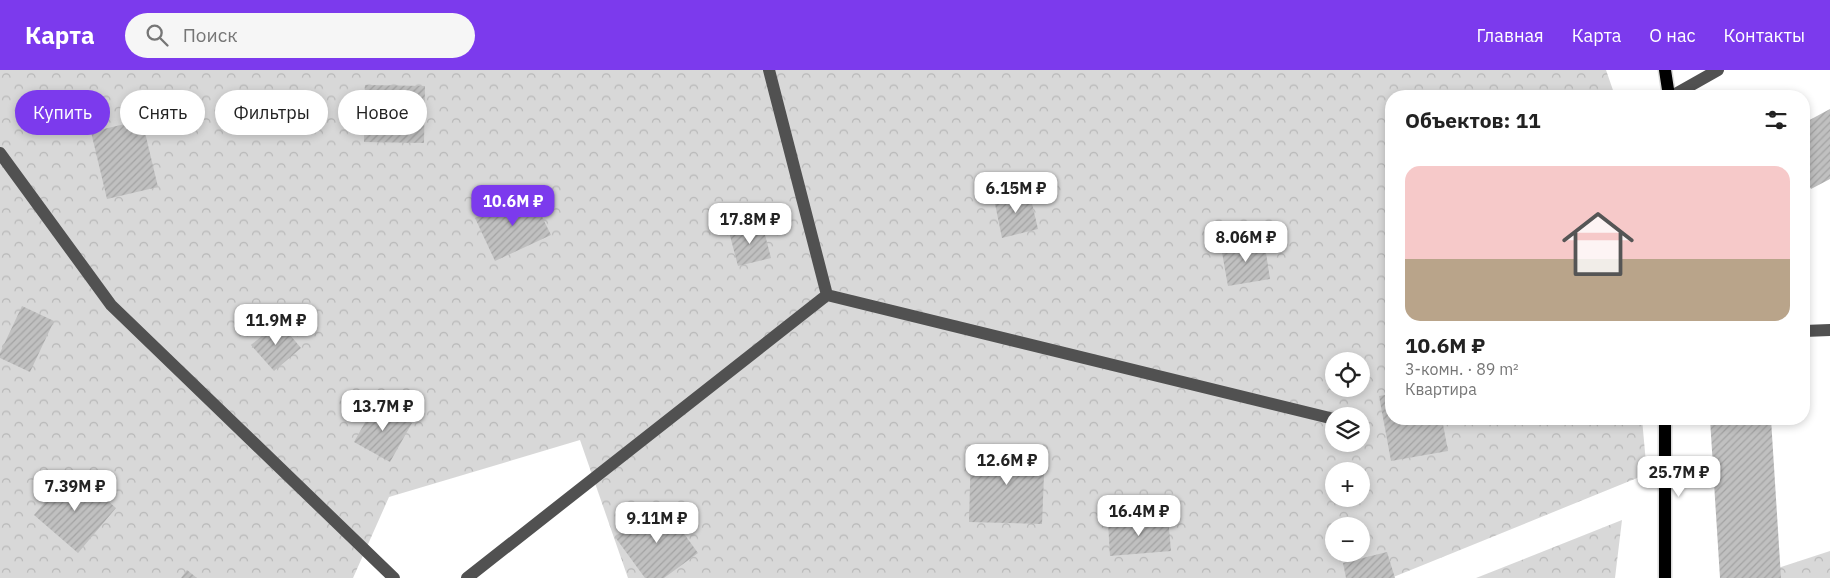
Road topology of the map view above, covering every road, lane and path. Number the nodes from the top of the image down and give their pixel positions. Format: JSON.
{"nodes":[{"id":1,"x":769,"y":70,"type":"edge"},
{"id":2,"x":1665,"y":70,"type":"edge"},
{"id":3,"x":1718,"y":70,"type":"edge"},
{"id":4,"x":1670,"y":90,"type":"edge"},
{"id":5,"x":1682,"y":90,"type":"edge"},
{"id":6,"x":0,"y":153,"type":"edge"},
{"id":7,"x":827,"y":296,"type":"junction"},
{"id":8,"x":1830,"y":330,"type":"edge"},
{"id":9,"x":1810,"y":331,"type":"edge"},
{"id":10,"x":1325,"y":417,"type":"edge"},
{"id":11,"x":1666,"y":425,"type":"edge"},
{"id":12,"x":394,"y":578,"type":"edge"},
{"id":13,"x":467,"y":578,"type":"edge"},
{"id":14,"x":1666,"y":578,"type":"edge"}],
"edges":[{"from":1,"to":7,"type":"street"},
{"from":2,"to":4,"type":"main road"},
{"from":3,"to":5,"type":"street"},
{"from":6,"to":12,"type":"street"},
{"from":7,"to":10,"type":"street"},
{"from":7,"to":13,"type":"street"},
{"from":8,"to":9,"type":"street"},
{"from":11,"to":14,"type":"main road"}]}
